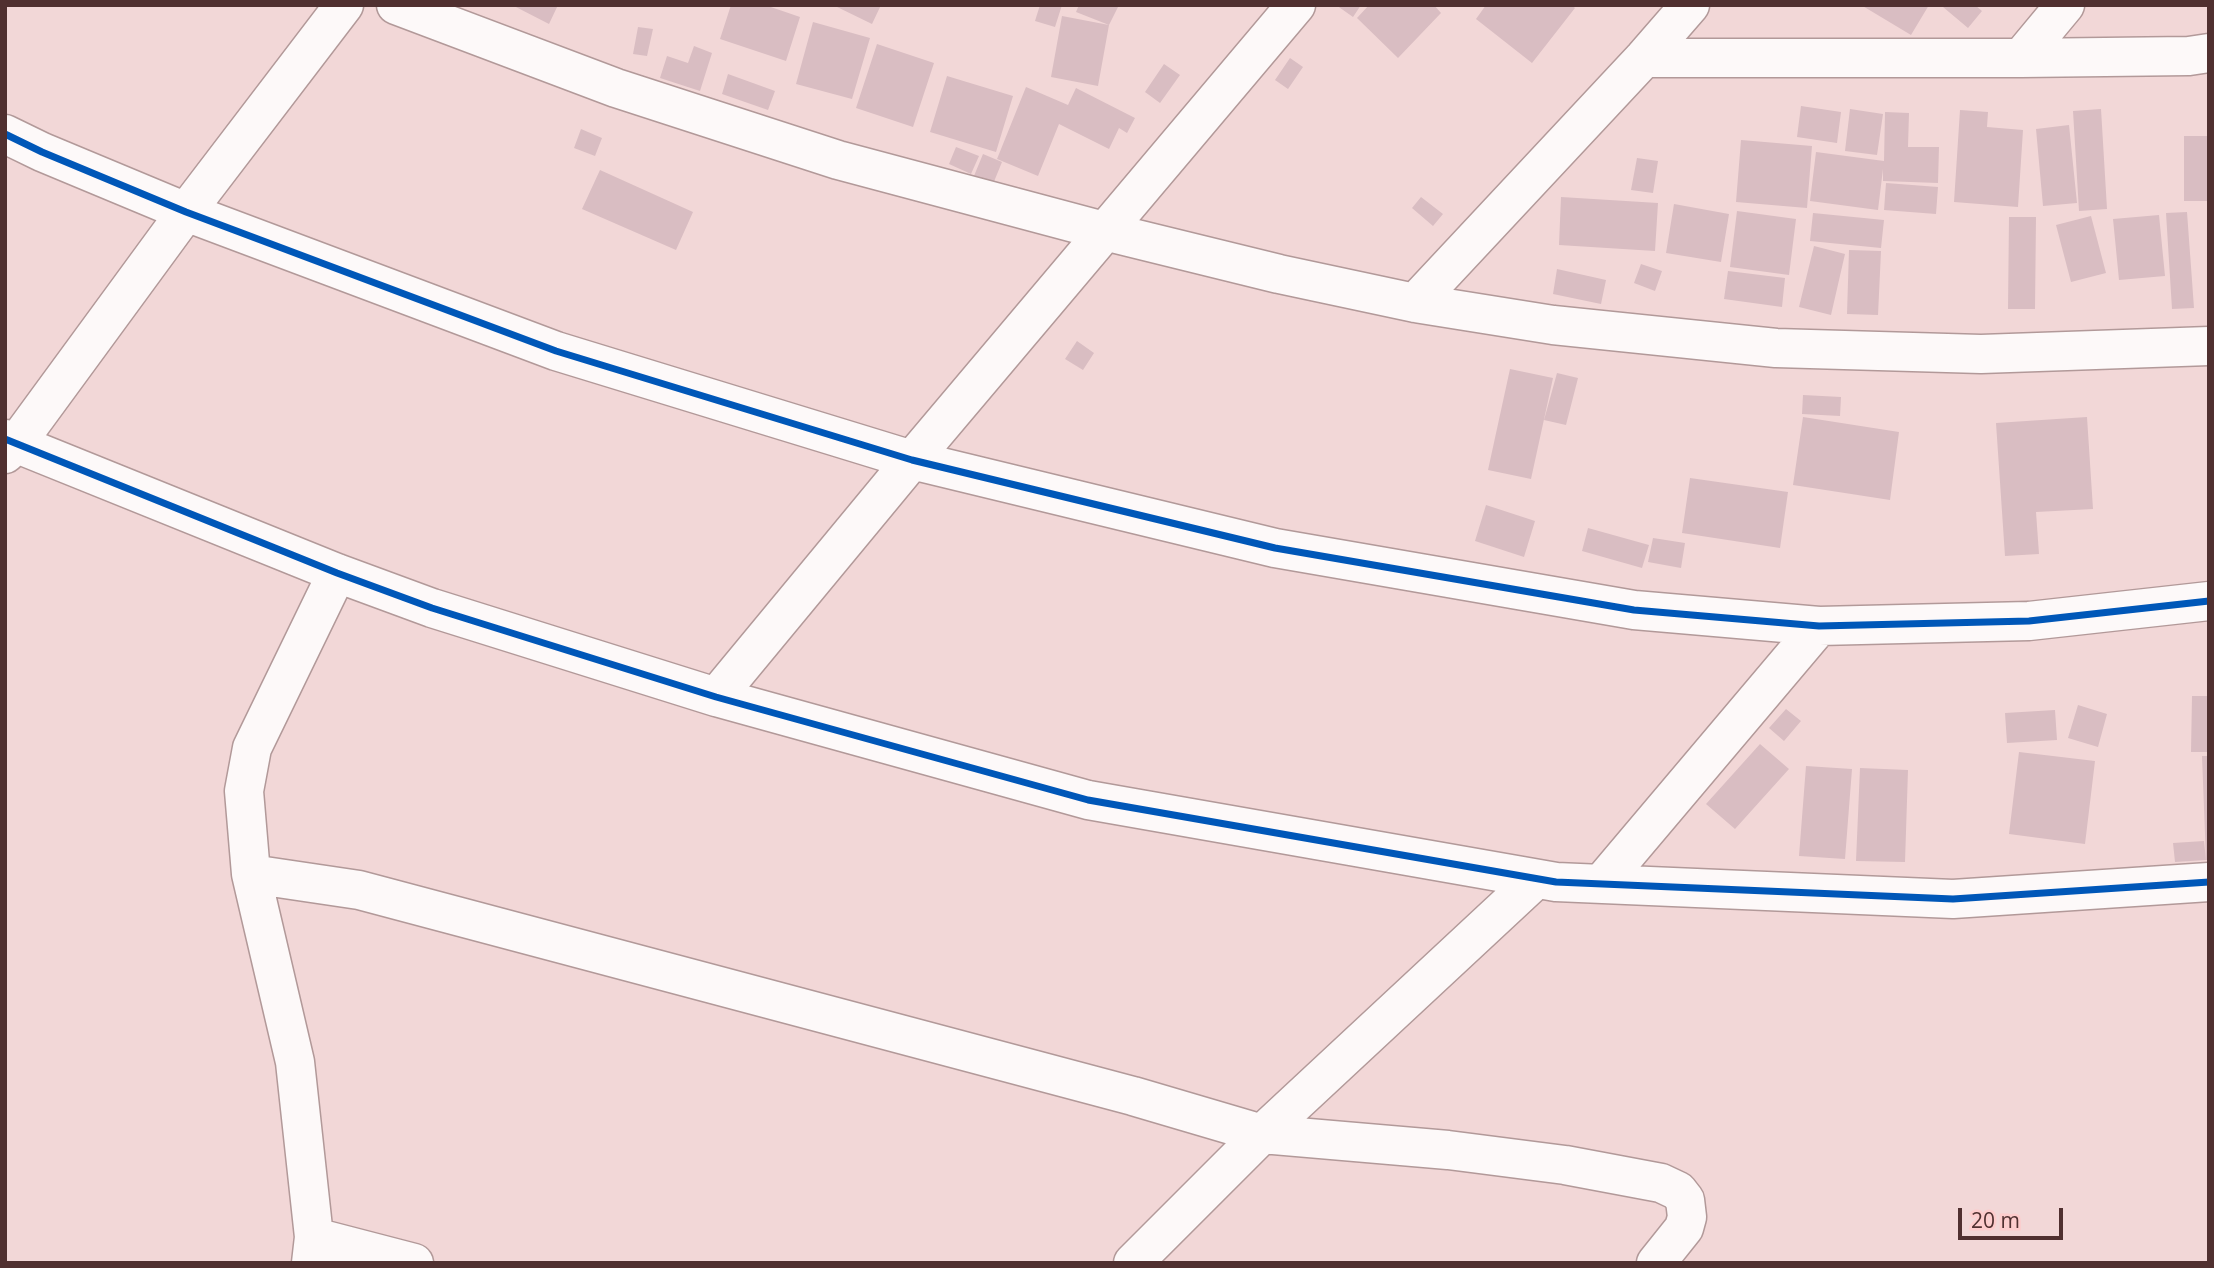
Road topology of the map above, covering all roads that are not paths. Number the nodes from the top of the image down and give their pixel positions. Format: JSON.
{"nodes":[{"id":1,"x":344,"y":5,"type":"edge"},
{"id":2,"x":396,"y":5,"type":"edge"},
{"id":3,"x":1296,"y":5,"type":"edge"},
{"id":4,"x":1690,"y":5,"type":"edge"},
{"id":5,"x":2064,"y":5,"type":"edge"},
{"id":6,"x":2209,"y":53,"type":"edge"},
{"id":7,"x":1644,"y":58,"type":"junction"},
{"id":8,"x":2021,"y":58,"type":"junction"},
{"id":9,"x":5,"y":134,"type":"edge"},
{"id":10,"x":186,"y":212,"type":"junction"},
{"id":11,"x":1104,"y":231,"type":"junction"},
{"id":12,"x":1415,"y":303,"type":"junction"},
{"id":13,"x":2209,"y":346,"type":"edge"},
{"id":14,"x":9,"y":445,"type":"edge"},
{"id":15,"x":912,"y":460,"type":"junction"},
{"id":16,"x":337,"y":573,"type":"junction"},
{"id":17,"x":2209,"y":601,"type":"edge"},
{"id":18,"x":1819,"y":626,"type":"junction"},
{"id":19,"x":716,"y":697,"type":"junction"},
{"id":20,"x":251,"y":874,"type":"junction"},
{"id":21,"x":1536,"y":879,"type":"junction"},
{"id":22,"x":2209,"y":882,"type":"edge"},
{"id":23,"x":1601,"y":884,"type":"junction"},
{"id":24,"x":1262,"y":1134,"type":"junction"},
{"id":25,"x":313,"y":1250,"type":"edge"},
{"id":26,"x":1665,"y":1260,"type":"edge"},
{"id":27,"x":414,"y":1263,"type":"edge"},
{"id":28,"x":1133,"y":1263,"type":"edge"}],
"edges":[{"from":1,"to":10,"type":"street"},
{"from":2,"to":11,"type":"street"},
{"from":3,"to":11,"type":"street"},
{"from":4,"to":7,"type":"street"},
{"from":5,"to":8,"type":"street"},
{"from":6,"to":8,"type":"street"},
{"from":7,"to":8,"type":"street"},
{"from":7,"to":12,"type":"street"},
{"from":9,"to":10,"type":"street"},
{"from":10,"to":14,"type":"street"},
{"from":10,"to":15,"type":"street"},
{"from":11,"to":12,"type":"street"},
{"from":11,"to":15,"type":"street"},
{"from":12,"to":13,"type":"street"},
{"from":14,"to":16,"type":"street"},
{"from":15,"to":18,"type":"street"},
{"from":15,"to":19,"type":"street"},
{"from":16,"to":19,"type":"street"},
{"from":16,"to":20,"type":"street"},
{"from":17,"to":18,"type":"street"},
{"from":18,"to":23,"type":"street"},
{"from":19,"to":21,"type":"street"},
{"from":20,"to":24,"type":"street"},
{"from":20,"to":25,"type":"street"},
{"from":21,"to":23,"type":"street"},
{"from":21,"to":24,"type":"street"},
{"from":22,"to":23,"type":"street"},
{"from":24,"to":26,"type":"street"},
{"from":24,"to":28,"type":"street"},
{"from":25,"to":27,"type":"street"}]}
